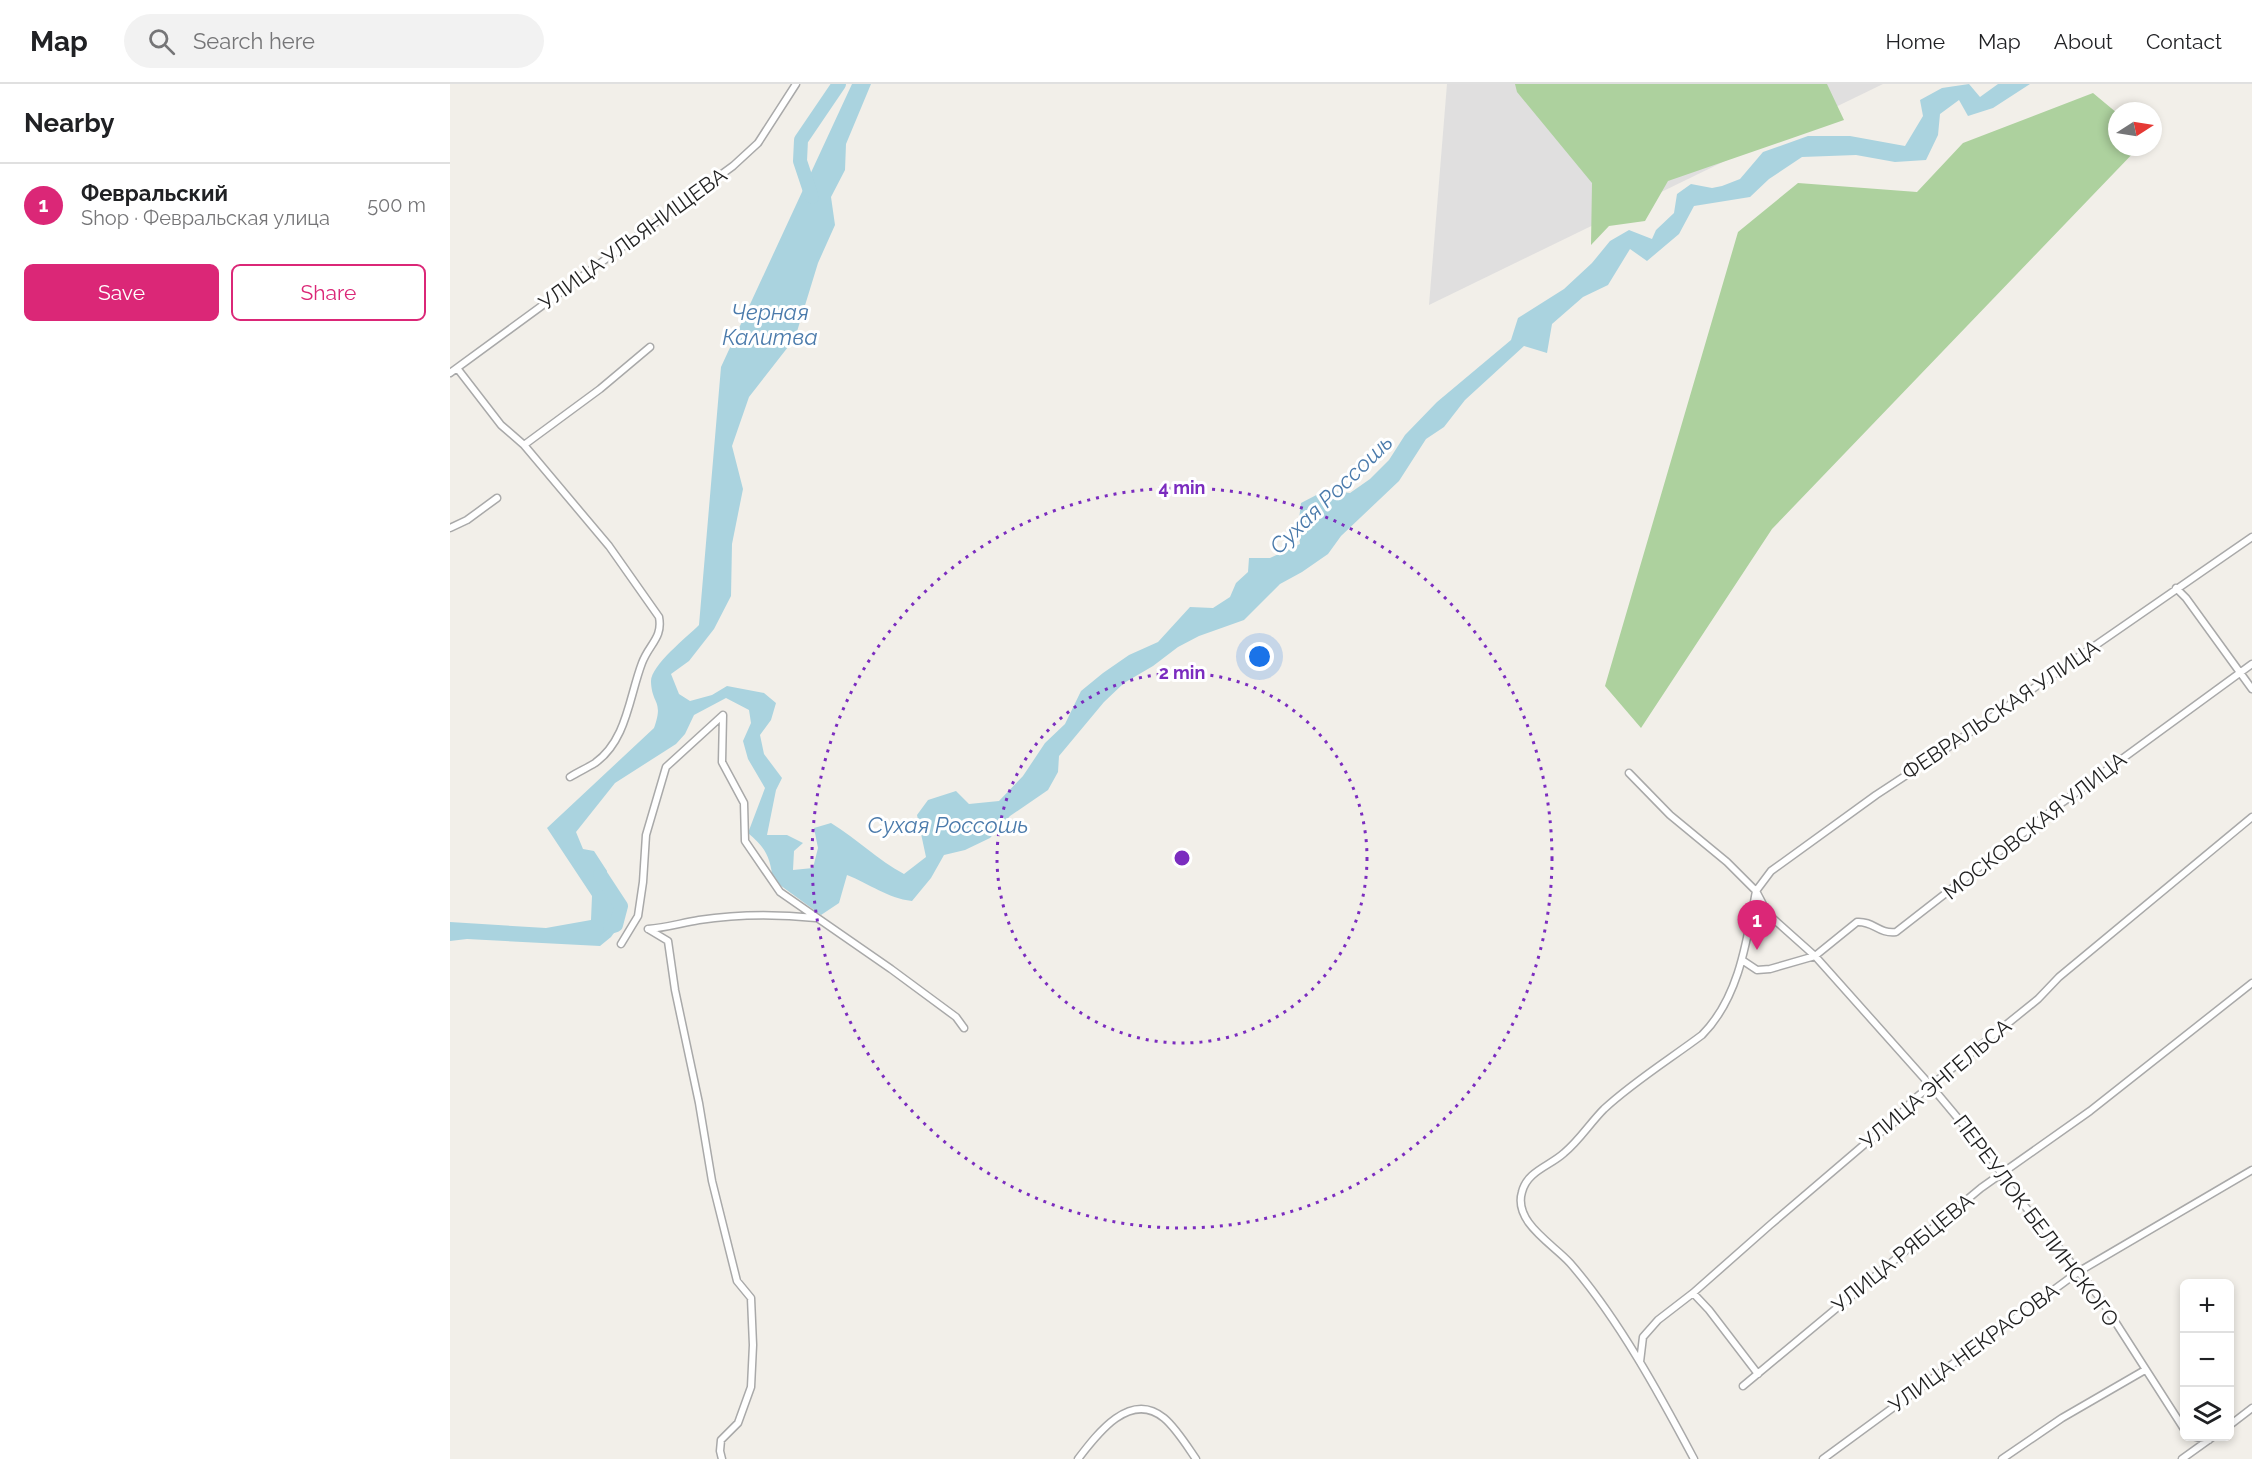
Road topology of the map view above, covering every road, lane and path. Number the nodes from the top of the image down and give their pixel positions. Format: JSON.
{"nodes":[{"id":1,"x":796,"y":84,"type":"edge"},
{"id":2,"x":650,"y":348,"type":"dead end"},
{"id":3,"x":457,"y":368,"type":"junction"},
{"id":4,"x":450,"y":373,"type":"edge"},
{"id":5,"x":524,"y":445,"type":"junction"},
{"id":6,"x":497,"y":498,"type":"dead end"},
{"id":7,"x":450,"y":528,"type":"edge"},
{"id":8,"x":2252,"y":537,"type":"edge"},
{"id":9,"x":2176,"y":588,"type":"junction"},
{"id":10,"x":2252,"y":664,"type":"edge"},
{"id":11,"x":2240,"y":673,"type":"junction"},
{"id":12,"x":2252,"y":689,"type":"edge"},
{"id":13,"x":1629,"y":773,"type":"dead end"},
{"id":14,"x":570,"y":777,"type":"dead end"},
{"id":15,"x":2252,"y":817,"type":"edge"},
{"id":16,"x":1756,"y":891,"type":"junction"},
{"id":17,"x":819,"y":918,"type":"junction"},
{"id":18,"x":621,"y":944,"type":"dead end"},
{"id":19,"x":1815,"y":956,"type":"junction"},
{"id":20,"x":1742,"y":960,"type":"junction"},
{"id":21,"x":2252,"y":983,"type":"edge"},
{"id":22,"x":964,"y":1028,"type":"dead end"},
{"id":23,"x":1931,"y":1086,"type":"junction"},
{"id":24,"x":2252,"y":1170,"type":"edge"},
{"id":25,"x":2000,"y":1175,"type":"junction"},
{"id":26,"x":2078,"y":1272,"type":"junction"},
{"id":27,"x":1693,"y":1293,"type":"junction"},
{"id":28,"x":1640,"y":1363,"type":"junction"},
{"id":29,"x":2145,"y":1370,"type":"junction"},
{"id":30,"x":1758,"y":1374,"type":"junction"},
{"id":31,"x":1743,"y":1386,"type":"dead end"},
{"id":32,"x":2251,"y":1409,"type":"edge"},
{"id":33,"x":2234,"y":1421,"type":"edge"},
{"id":34,"x":2180,"y":1423,"type":"edge"},
{"id":35,"x":2208,"y":1441,"type":"edge"},
{"id":36,"x":722,"y":1459,"type":"edge"},
{"id":37,"x":1078,"y":1459,"type":"edge"},
{"id":38,"x":1196,"y":1459,"type":"edge"},
{"id":39,"x":1695,"y":1459,"type":"edge"},
{"id":40,"x":1823,"y":1459,"type":"edge"},
{"id":41,"x":2002,"y":1459,"type":"edge"},
{"id":42,"x":2182,"y":1459,"type":"edge"}],
"edges":[{"from":1,"to":3,"type":"street","name":"УЛИЦА УЛЬЯНИЩЕВА"},
{"from":2,"to":5,"type":"street"},
{"from":3,"to":4,"type":"street","name":"УЛИЦА УЛЬЯНИЩЕВА"},
{"from":3,"to":5,"type":"street"},
{"from":5,"to":14,"type":"street"},
{"from":6,"to":7,"type":"street"},
{"from":8,"to":9,"type":"street","name":"ФЕВРАЛЬСКАЯ УЛИЦА"},
{"from":9,"to":11,"type":"street"},
{"from":9,"to":16,"type":"street","name":"ФЕВРАЛЬСКАЯ УЛИЦА"},
{"from":10,"to":11,"type":"street","name":"МОСКОВСКАЯ УЛИЦА"},
{"from":11,"to":12,"type":"street"},
{"from":11,"to":19,"type":"street","name":"МОСКОВСКАЯ УЛИЦА"},
{"from":13,"to":16,"type":"street"},
{"from":15,"to":23,"type":"street","name":"УЛИЦА ЭНГЕЛЬСА"},
{"from":16,"to":19,"type":"street","name":"ПЕРЕУЛОК БЕЛИНСКОГО"},
{"from":16,"to":20,"type":"street","name":"ФЕВРАЛЬСКАЯ УЛИЦА"},
{"from":17,"to":18,"type":"street"},
{"from":17,"to":22,"type":"street"},
{"from":17,"to":36,"type":"street"},
{"from":19,"to":20,"type":"street"},
{"from":19,"to":23,"type":"street","name":"ПЕРЕУЛОК БЕЛИНСКОГО"},
{"from":20,"to":28,"type":"street","name":"ФЕВРАЛЬСКАЯ УЛИЦА"},
{"from":21,"to":25,"type":"street","name":"УЛИЦА РЯБЦЕВА"},
{"from":23,"to":25,"type":"street","name":"ПЕРЕУЛОК БЕЛИНСКОГО"},
{"from":23,"to":27,"type":"street","name":"УЛИЦА ЭНГЕЛЬСА"},
{"from":24,"to":26,"type":"street","name":"УЛИЦА НЕКРАСОВА"},
{"from":25,"to":26,"type":"street","name":"ПЕРЕУЛОК БЕЛИНСКОГО"},
{"from":25,"to":30,"type":"street","name":"УЛИЦА РЯБЦЕВА"},
{"from":26,"to":29,"type":"street","name":"ПЕРЕУЛОК БЕЛИНСКОГО"},
{"from":26,"to":40,"type":"street","name":"УЛИЦА НЕКРАСОВА"},
{"from":27,"to":28,"type":"street","name":"УЛИЦА ЭНГЕЛЬСА"},
{"from":27,"to":30,"type":"street"},
{"from":28,"to":39,"type":"street","name":"ФЕВРАЛЬСКАЯ УЛИЦА"},
{"from":29,"to":34,"type":"street","name":"ПЕРЕУЛОК БЕЛИНСКОГО"},
{"from":29,"to":41,"type":"street"},
{"from":30,"to":31,"type":"street","name":"УЛИЦА РЯБЦЕВА"},
{"from":32,"to":33,"type":"street"},
{"from":35,"to":42,"type":"street"},
{"from":37,"to":38,"type":"street"}]}
